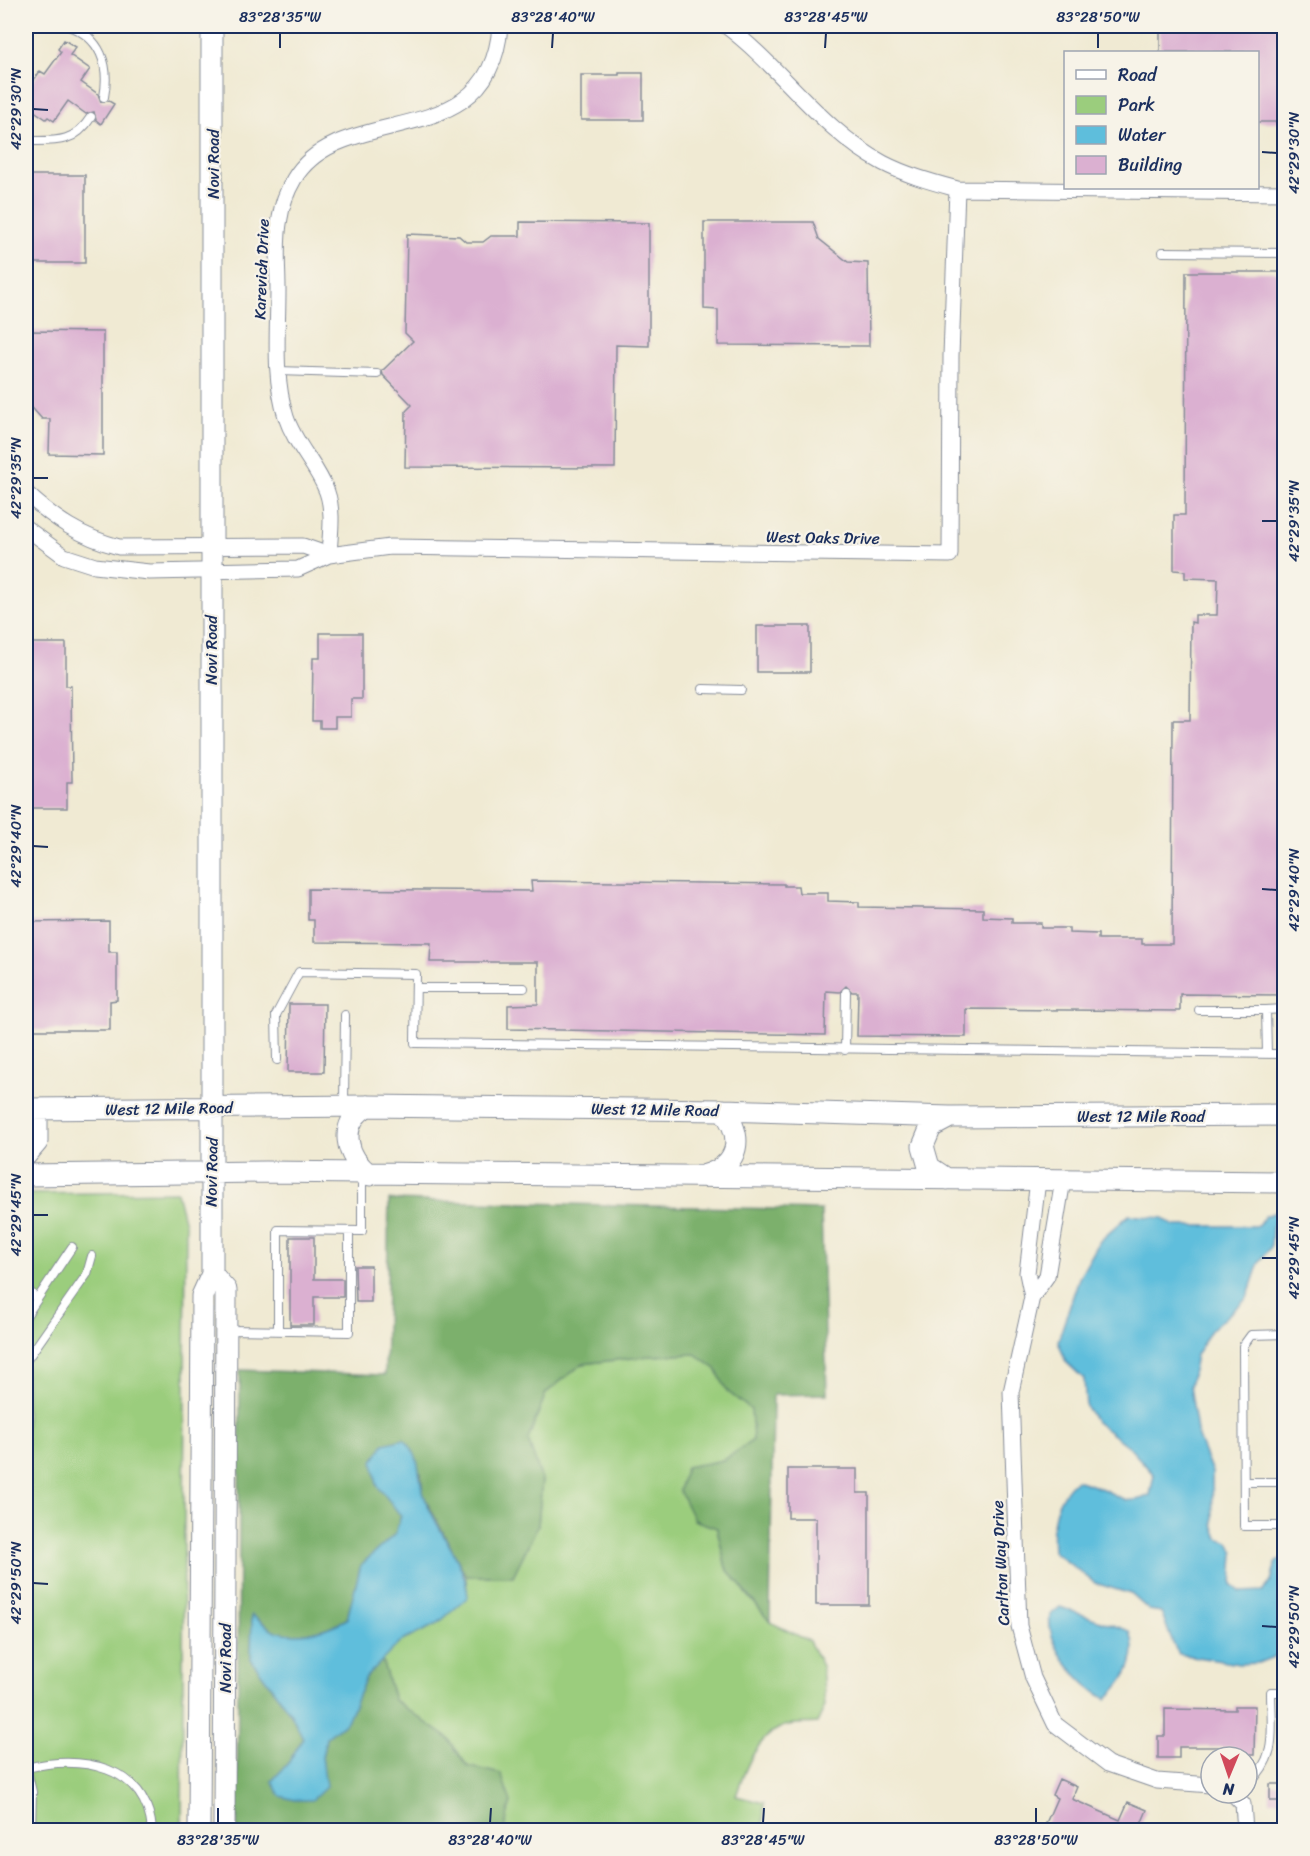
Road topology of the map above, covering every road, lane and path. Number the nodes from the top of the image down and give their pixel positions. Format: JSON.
{"nodes":[{"id":1,"x":68,"y":26,"type":"edge"},
{"id":2,"x":212,"y":26,"type":"edge"},
{"id":3,"x":500,"y":26,"type":"edge"},
{"id":4,"x":726,"y":26,"type":"edge"},
{"id":5,"x":104,"y":97,"type":"dead end"},
{"id":6,"x":91,"y":117,"type":"dead end"},
{"id":7,"x":26,"y":141,"type":"edge"},
{"id":8,"x":957,"y":189,"type":"junction"},
{"id":9,"x":1284,"y":192,"type":"edge"},
{"id":10,"x":1163,"y":252,"type":"dead end"},
{"id":11,"x":1284,"y":253,"type":"edge"},
{"id":12,"x":278,"y":371,"type":"junction"},
{"id":13,"x":377,"y":374,"type":"dead end"},
{"id":14,"x":26,"y":493,"type":"edge"},
{"id":15,"x":26,"y":528,"type":"edge"},
{"id":16,"x":212,"y":548,"type":"junction"},
{"id":17,"x":329,"y":555,"type":"junction"},
{"id":18,"x":212,"y":570,"type":"junction"},
{"id":19,"x":703,"y":689,"type":"dead end"},
{"id":20,"x":741,"y":690,"type":"dead end"},
{"id":21,"x":416,"y":988,"type":"junction"},
{"id":22,"x":524,"y":988,"type":"dead end"},
{"id":23,"x":846,"y":992,"type":"dead end"},
{"id":24,"x":1199,"y":1010,"type":"dead end"},
{"id":25,"x":1266,"y":1010,"type":"junction"},
{"id":26,"x":1284,"y":1010,"type":"edge"},
{"id":27,"x":345,"y":1016,"type":"dead end"},
{"id":28,"x":845,"y":1050,"type":"junction"},
{"id":29,"x":1267,"y":1054,"type":"junction"},
{"id":30,"x":1284,"y":1054,"type":"edge"},
{"id":31,"x":277,"y":1060,"type":"dead end"},
{"id":32,"x":344,"y":1106,"type":"junction"},
{"id":33,"x":367,"y":1106,"type":"junction"},
{"id":34,"x":212,"y":1108,"type":"junction"},
{"id":35,"x":31,"y":1109,"type":"edge"},
{"id":36,"x":723,"y":1110,"type":"junction"},
{"id":37,"x":1284,"y":1115,"type":"edge"},
{"id":38,"x":950,"y":1117,"type":"junction"},
{"id":39,"x":26,"y":1155,"type":"edge"},
{"id":40,"x":211,"y":1173,"type":"junction"},
{"id":41,"x":26,"y":1175,"type":"edge"},
{"id":42,"x":366,"y":1175,"type":"junction"},
{"id":43,"x":702,"y":1176,"type":"junction"},
{"id":44,"x":947,"y":1179,"type":"junction"},
{"id":45,"x":1038,"y":1180,"type":"junction"},
{"id":46,"x":1063,"y":1180,"type":"junction"},
{"id":47,"x":1284,"y":1182,"type":"edge"},
{"id":48,"x":349,"y":1231,"type":"junction"},
{"id":49,"x":72,"y":1246,"type":"dead end"},
{"id":50,"x":92,"y":1256,"type":"dead end"},
{"id":51,"x":212,"y":1274,"type":"junction"},
{"id":52,"x":26,"y":1287,"type":"edge"},
{"id":53,"x":1032,"y":1297,"type":"junction"},
{"id":54,"x":36,"y":1299,"type":"junction"},
{"id":55,"x":26,"y":1316,"type":"edge"},
{"id":56,"x":226,"y":1330,"type":"junction"},
{"id":57,"x":278,"y":1331,"type":"junction"},
{"id":58,"x":1284,"y":1334,"type":"edge"},
{"id":59,"x":26,"y":1361,"type":"edge"},
{"id":60,"x":1244,"y":1482,"type":"junction"},
{"id":61,"x":1284,"y":1482,"type":"edge"},
{"id":62,"x":1284,"y":1526,"type":"edge"},
{"id":63,"x":1284,"y":1692,"type":"edge"},
{"id":64,"x":26,"y":1768,"type":"edge"},
{"id":65,"x":1259,"y":1773,"type":"edge"},
{"id":66,"x":1199,"y":1784,"type":"edge"},
{"id":67,"x":1243,"y":1805,"type":"edge"},
{"id":68,"x":32,"y":1830,"type":"edge"},
{"id":69,"x":152,"y":1830,"type":"edge"},
{"id":70,"x":199,"y":1830,"type":"edge"},
{"id":71,"x":224,"y":1830,"type":"edge"},
{"id":72,"x":1245,"y":1830,"type":"edge"}],
"edges":[{"from":1,"to":5,"type":"lane"},
{"from":2,"to":16,"type":"main road","name":"Novi Road"},
{"from":3,"to":12,"type":"street","name":"Karevich Drive"},
{"from":4,"to":8,"type":"street"},
{"from":6,"to":7,"type":"lane"},
{"from":8,"to":9,"type":"street"},
{"from":8,"to":17,"type":"street","name":"West Oaks Drive"},
{"from":10,"to":11,"type":"lane"},
{"from":12,"to":13,"type":"lane"},
{"from":12,"to":17,"type":"street","name":"Karevich Drive"},
{"from":14,"to":16,"type":"street","name":"West Oaks Drive"},
{"from":15,"to":18,"type":"street","name":"West Oaks Drive"},
{"from":16,"to":17,"type":"street","name":"West Oaks Drive"},
{"from":16,"to":18,"type":"main road","name":"Novi Road"},
{"from":17,"to":18,"type":"street","name":"West Oaks Drive"},
{"from":18,"to":34,"type":"main road","name":"Novi Road"},
{"from":19,"to":20,"type":"lane"},
{"from":21,"to":22,"type":"lane"},
{"from":21,"to":28,"type":"lane"},
{"from":21,"to":31,"type":"lane"},
{"from":23,"to":28,"type":"lane"},
{"from":24,"to":25,"type":"lane"},
{"from":25,"to":26,"type":"lane"},
{"from":25,"to":29,"type":"lane"},
{"from":27,"to":32,"type":"lane"},
{"from":28,"to":29,"type":"lane"},
{"from":29,"to":30,"type":"lane"},
{"from":32,"to":33,"type":"main road","name":"West 12 Mile Road"},
{"from":32,"to":34,"type":"main road","name":"West 12 Mile Road"},
{"from":33,"to":36,"type":"main road","name":"West 12 Mile Road"},
{"from":33,"to":42,"type":"main road"},
{"from":34,"to":35,"type":"main road","name":"West 12 Mile Road"},
{"from":34,"to":40,"type":"main road","name":"Novi Road"},
{"from":35,"to":39,"type":"main road"},
{"from":36,"to":38,"type":"main road","name":"West 12 Mile Road"},
{"from":36,"to":43,"type":"main road"},
{"from":37,"to":38,"type":"main road","name":"West 12 Mile Road"},
{"from":38,"to":44,"type":"main road"},
{"from":40,"to":41,"type":"main road"},
{"from":40,"to":42,"type":"main road"},
{"from":40,"to":51,"type":"main road","name":"Novi Road"},
{"from":42,"to":43,"type":"main road"},
{"from":42,"to":48,"type":"lane"},
{"from":43,"to":44,"type":"main road"},
{"from":44,"to":45,"type":"main road"},
{"from":45,"to":46,"type":"main road"},
{"from":45,"to":53,"type":"street","name":"Carlton Way Drive"},
{"from":46,"to":47,"type":"main road"},
{"from":46,"to":53,"type":"street","name":"Carlton Way Drive"},
{"from":48,"to":57,"type":"lane"},
{"from":48,"to":57,"type":"lane"},
{"from":49,"to":54,"type":"lane"},
{"from":50,"to":59,"type":"lane"},
{"from":51,"to":56,"type":"main road","name":"Novi Road"},
{"from":51,"to":70,"type":"main road","name":"Novi Road"},
{"from":52,"to":54,"type":"lane"},
{"from":53,"to":66,"type":"street","name":"Carlton Way Drive"},
{"from":54,"to":55,"type":"lane"},
{"from":56,"to":57,"type":"lane"},
{"from":56,"to":71,"type":"main road","name":"Novi Road"},
{"from":58,"to":60,"type":"lane"},
{"from":60,"to":61,"type":"lane"},
{"from":60,"to":62,"type":"lane"},
{"from":63,"to":65,"type":"lane"},
{"from":64,"to":68,"type":"lane"},
{"from":64,"to":69,"type":"lane"},
{"from":67,"to":72,"type":"street"}]}
